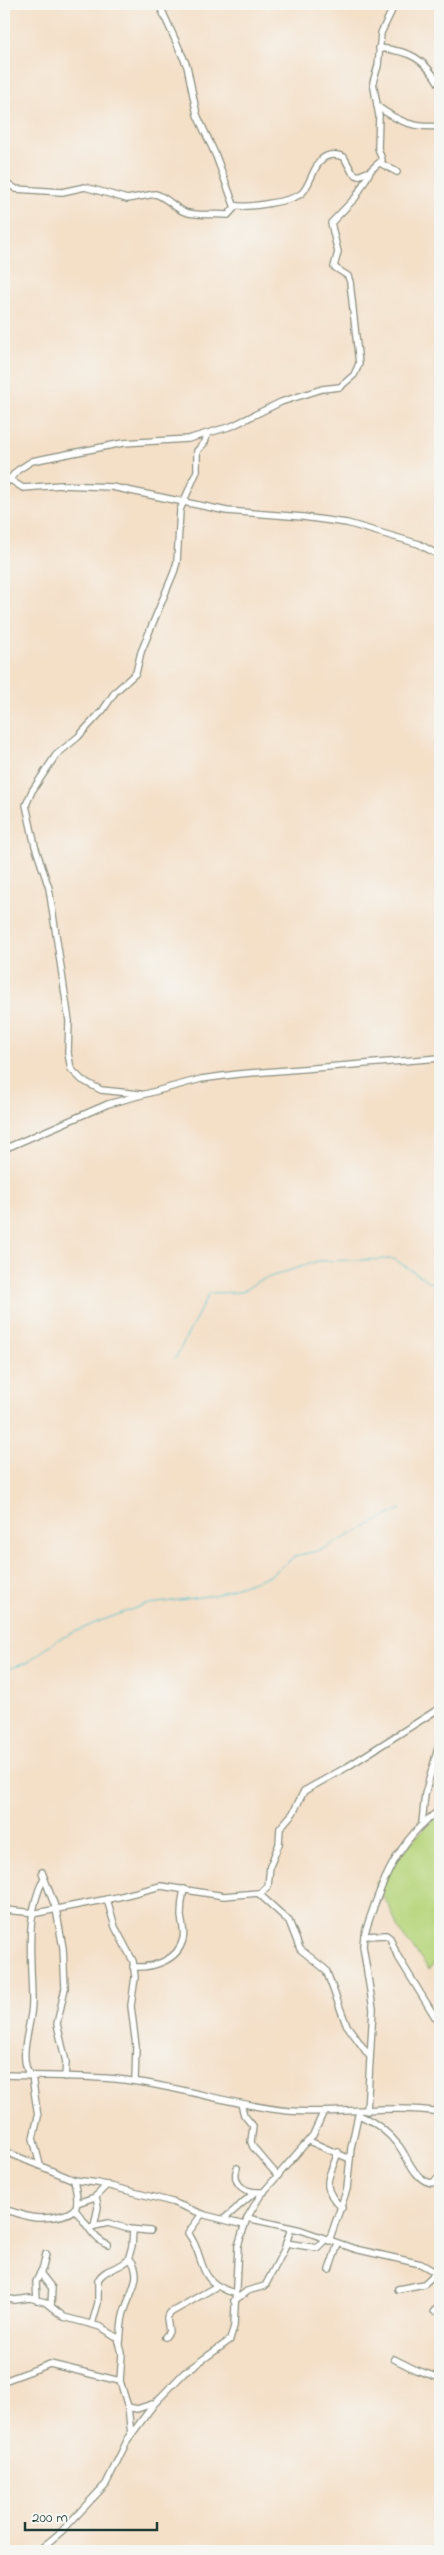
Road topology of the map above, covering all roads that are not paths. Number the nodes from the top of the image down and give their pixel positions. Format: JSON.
{"nodes":[{"id":1,"x":159,"y":4,"type":"edge"},
{"id":2,"x":395,"y":4,"type":"edge"},
{"id":3,"x":379,"y":48,"type":"junction"},
{"id":4,"x":440,"y":85,"type":"edge"},
{"id":5,"x":377,"y":106,"type":"junction"},
{"id":6,"x":440,"y":126,"type":"edge"},
{"id":7,"x":380,"y":163,"type":"junction"},
{"id":8,"x":371,"y":170,"type":"junction"},
{"id":9,"x":397,"y":172,"type":"dead end"},
{"id":10,"x":4,"y":181,"type":"edge"},
{"id":11,"x":236,"y":206,"type":"junction"},
{"id":12,"x":207,"y":434,"type":"junction"},
{"id":13,"x":9,"y":479,"type":"junction"},
{"id":14,"x":4,"y":485,"type":"edge"},
{"id":15,"x":184,"y":501,"type":"junction"},
{"id":16,"x":440,"y":556,"type":"edge"},
{"id":17,"x":440,"y":1058,"type":"edge"},
{"id":18,"x":140,"y":1094,"type":"junction"},
{"id":19,"x":4,"y":1149,"type":"edge"},
{"id":20,"x":440,"y":1708,"type":"edge"},
{"id":21,"x":440,"y":1741,"type":"edge"},
{"id":22,"x":440,"y":1810,"type":"edge"},
{"id":23,"x":422,"y":1823,"type":"junction"},
{"id":24,"x":184,"y":1889,"type":"junction"},
{"id":25,"x":260,"y":1894,"type":"junction"},
{"id":26,"x":107,"y":1899,"type":"junction"},
{"id":27,"x":56,"y":1909,"type":"junction"},
{"id":28,"x":4,"y":1910,"type":"edge"},
{"id":29,"x":33,"y":1913,"type":"junction"},
{"id":30,"x":364,"y":1936,"type":"junction"},
{"id":31,"x":134,"y":1967,"type":"junction"},
{"id":32,"x":440,"y":2025,"type":"edge"},
{"id":33,"x":370,"y":2057,"type":"junction"},
{"id":34,"x":4,"y":2075,"type":"edge"},
{"id":35,"x":31,"y":2076,"type":"junction"},
{"id":36,"x":65,"y":2077,"type":"junction"},
{"id":37,"x":135,"y":2081,"type":"junction"},
{"id":38,"x":241,"y":2104,"type":"junction"},
{"id":39,"x":367,"y":2111,"type":"junction"},
{"id":40,"x":440,"y":2112,"type":"edge"},
{"id":41,"x":323,"y":2113,"type":"junction"},
{"id":42,"x":359,"y":2113,"type":"junction"},
{"id":43,"x":309,"y":2141,"type":"junction"},
{"id":44,"x":4,"y":2151,"type":"edge"},
{"id":45,"x":338,"y":2152,"type":"junction"},
{"id":46,"x":350,"y":2159,"type":"junction"},
{"id":47,"x":40,"y":2165,"type":"junction"},
{"id":48,"x":237,"y":2168,"type":"dead end"},
{"id":49,"x":278,"y":2176,"type":"junction"},
{"id":50,"x":440,"y":2177,"type":"edge"},
{"id":51,"x":74,"y":2180,"type":"junction"},
{"id":52,"x":107,"y":2185,"type":"junction"},
{"id":53,"x":256,"y":2192,"type":"junction"},
{"id":54,"x":264,"y":2192,"type":"junction"},
{"id":55,"x":96,"y":2196,"type":"junction"},
{"id":56,"x":75,"y":2206,"type":"junction"},
{"id":57,"x":342,"y":2208,"type":"junction"},
{"id":58,"x":4,"y":2210,"type":"edge"},
{"id":59,"x":202,"y":2214,"type":"junction"},
{"id":60,"x":247,"y":2218,"type":"junction"},
{"id":61,"x":224,"y":2219,"type":"junction"},
{"id":62,"x":244,"y":2225,"type":"junction"},
{"id":63,"x":92,"y":2227,"type":"junction"},
{"id":64,"x":291,"y":2228,"type":"junction"},
{"id":65,"x":133,"y":2230,"type":"junction"},
{"id":66,"x":150,"y":2231,"type":"dead end"},
{"id":67,"x":327,"y":2240,"type":"junction"},
{"id":68,"x":286,"y":2243,"type":"junction"},
{"id":69,"x":338,"y":2244,"type":"junction"},
{"id":70,"x":108,"y":2246,"type":"dead end"},
{"id":71,"x":46,"y":2254,"type":"dead end"},
{"id":72,"x":129,"y":2258,"type":"junction"},
{"id":73,"x":329,"y":2270,"type":"dead end"},
{"id":74,"x":40,"y":2273,"type":"junction"},
{"id":75,"x":438,"y":2274,"type":"edge"},
{"id":76,"x":217,"y":2286,"type":"junction"},
{"id":77,"x":398,"y":2289,"type":"dead end"},
{"id":78,"x":234,"y":2293,"type":"junction"},
{"id":79,"x":4,"y":2298,"type":"edge"},
{"id":80,"x":37,"y":2300,"type":"junction"},
{"id":81,"x":234,"y":2301,"type":"junction"},
{"id":82,"x":51,"y":2306,"type":"junction"},
{"id":83,"x":440,"y":2306,"type":"edge"},
{"id":84,"x":434,"y":2311,"type":"dead end"},
{"id":85,"x":92,"y":2324,"type":"junction"},
{"id":86,"x":165,"y":2337,"type":"dead end"},
{"id":87,"x":120,"y":2343,"type":"junction"},
{"id":88,"x":394,"y":2359,"type":"dead end"},
{"id":89,"x":440,"y":2378,"type":"edge"},
{"id":90,"x":120,"y":2380,"type":"junction"},
{"id":91,"x":4,"y":2381,"type":"edge"},
{"id":92,"x":154,"y":2404,"type":"junction"},
{"id":93,"x":128,"y":2408,"type":"junction"},
{"id":94,"x":131,"y":2435,"type":"junction"},
{"id":95,"x":38,"y":2551,"type":"edge"}],
"edges":[{"from":1,"to":11,"type":"street"},
{"from":2,"to":3,"type":"street"},
{"from":3,"to":4,"type":"street"},
{"from":3,"to":5,"type":"street"},
{"from":5,"to":6,"type":"street"},
{"from":5,"to":7,"type":"street"},
{"from":7,"to":8,"type":"street"},
{"from":7,"to":9,"type":"street"},
{"from":8,"to":11,"type":"street"},
{"from":8,"to":12,"type":"street"},
{"from":10,"to":11,"type":"street"},
{"from":12,"to":13,"type":"street"},
{"from":12,"to":15,"type":"street"},
{"from":13,"to":14,"type":"street"},
{"from":13,"to":15,"type":"street"},
{"from":15,"to":16,"type":"street"},
{"from":15,"to":18,"type":"street"},
{"from":17,"to":18,"type":"street"},
{"from":18,"to":19,"type":"street"},
{"from":20,"to":25,"type":"street"},
{"from":21,"to":23,"type":"street"},
{"from":22,"to":23,"type":"street"},
{"from":23,"to":30,"type":"street"},
{"from":24,"to":25,"type":"street"},
{"from":24,"to":26,"type":"street"},
{"from":24,"to":31,"type":"street"},
{"from":25,"to":33,"type":"street"},
{"from":26,"to":27,"type":"street"},
{"from":26,"to":31,"type":"street"},
{"from":27,"to":29,"type":"street"},
{"from":27,"to":29,"type":"street"},
{"from":27,"to":36,"type":"street"},
{"from":28,"to":29,"type":"street"},
{"from":29,"to":35,"type":"street"},
{"from":30,"to":32,"type":"street"},
{"from":30,"to":33,"type":"street"},
{"from":31,"to":37,"type":"street"},
{"from":33,"to":39,"type":"street"},
{"from":34,"to":35,"type":"street"},
{"from":35,"to":36,"type":"street"},
{"from":35,"to":47,"type":"street"},
{"from":36,"to":37,"type":"street"},
{"from":37,"to":38,"type":"street"},
{"from":38,"to":41,"type":"street"},
{"from":38,"to":49,"type":"street"},
{"from":39,"to":40,"type":"street"},
{"from":39,"to":42,"type":"street"},
{"from":41,"to":42,"type":"street"},
{"from":41,"to":43,"type":"street"},
{"from":42,"to":46,"type":"street"},
{"from":42,"to":50,"type":"street"},
{"from":43,"to":45,"type":"street"},
{"from":43,"to":49,"type":"street"},
{"from":44,"to":47,"type":"street"},
{"from":45,"to":46,"type":"street"},
{"from":45,"to":57,"type":"street"},
{"from":46,"to":57,"type":"street"},
{"from":47,"to":51,"type":"street"},
{"from":48,"to":53,"type":"street"},
{"from":49,"to":54,"type":"street"},
{"from":51,"to":52,"type":"street"},
{"from":51,"to":56,"type":"street"},
{"from":52,"to":55,"type":"street"},
{"from":52,"to":59,"type":"street"},
{"from":53,"to":54,"type":"street"},
{"from":53,"to":61,"type":"street"},
{"from":54,"to":60,"type":"street"},
{"from":55,"to":56,"type":"street"},
{"from":55,"to":63,"type":"street"},
{"from":56,"to":58,"type":"street"},
{"from":56,"to":63,"type":"street"},
{"from":57,"to":67,"type":"street"},
{"from":59,"to":61,"type":"street"},
{"from":59,"to":76,"type":"street"},
{"from":60,"to":62,"type":"street"},
{"from":60,"to":64,"type":"street"},
{"from":61,"to":62,"type":"street"},
{"from":62,"to":78,"type":"street"},
{"from":63,"to":65,"type":"street"},
{"from":63,"to":70,"type":"street"},
{"from":64,"to":67,"type":"street"},
{"from":64,"to":68,"type":"street"},
{"from":65,"to":66,"type":"street"},
{"from":65,"to":72,"type":"street"},
{"from":67,"to":68,"type":"street"},
{"from":67,"to":69,"type":"street"},
{"from":68,"to":81,"type":"street"},
{"from":69,"to":73,"type":"street"},
{"from":69,"to":75,"type":"street"},
{"from":71,"to":74,"type":"street"},
{"from":72,"to":85,"type":"street"},
{"from":72,"to":87,"type":"street"},
{"from":74,"to":80,"type":"street"},
{"from":74,"to":82,"type":"street"},
{"from":75,"to":77,"type":"street"},
{"from":76,"to":78,"type":"street"},
{"from":76,"to":86,"type":"street"},
{"from":78,"to":81,"type":"street"},
{"from":79,"to":80,"type":"street"},
{"from":80,"to":82,"type":"street"},
{"from":81,"to":92,"type":"street"},
{"from":82,"to":85,"type":"street"},
{"from":83,"to":84,"type":"street"},
{"from":85,"to":87,"type":"street"},
{"from":87,"to":90,"type":"street"},
{"from":88,"to":89,"type":"street"},
{"from":90,"to":91,"type":"street"},
{"from":90,"to":93,"type":"street"},
{"from":92,"to":93,"type":"street"},
{"from":92,"to":94,"type":"street"},
{"from":93,"to":94,"type":"street"},
{"from":94,"to":95,"type":"street"}]}
